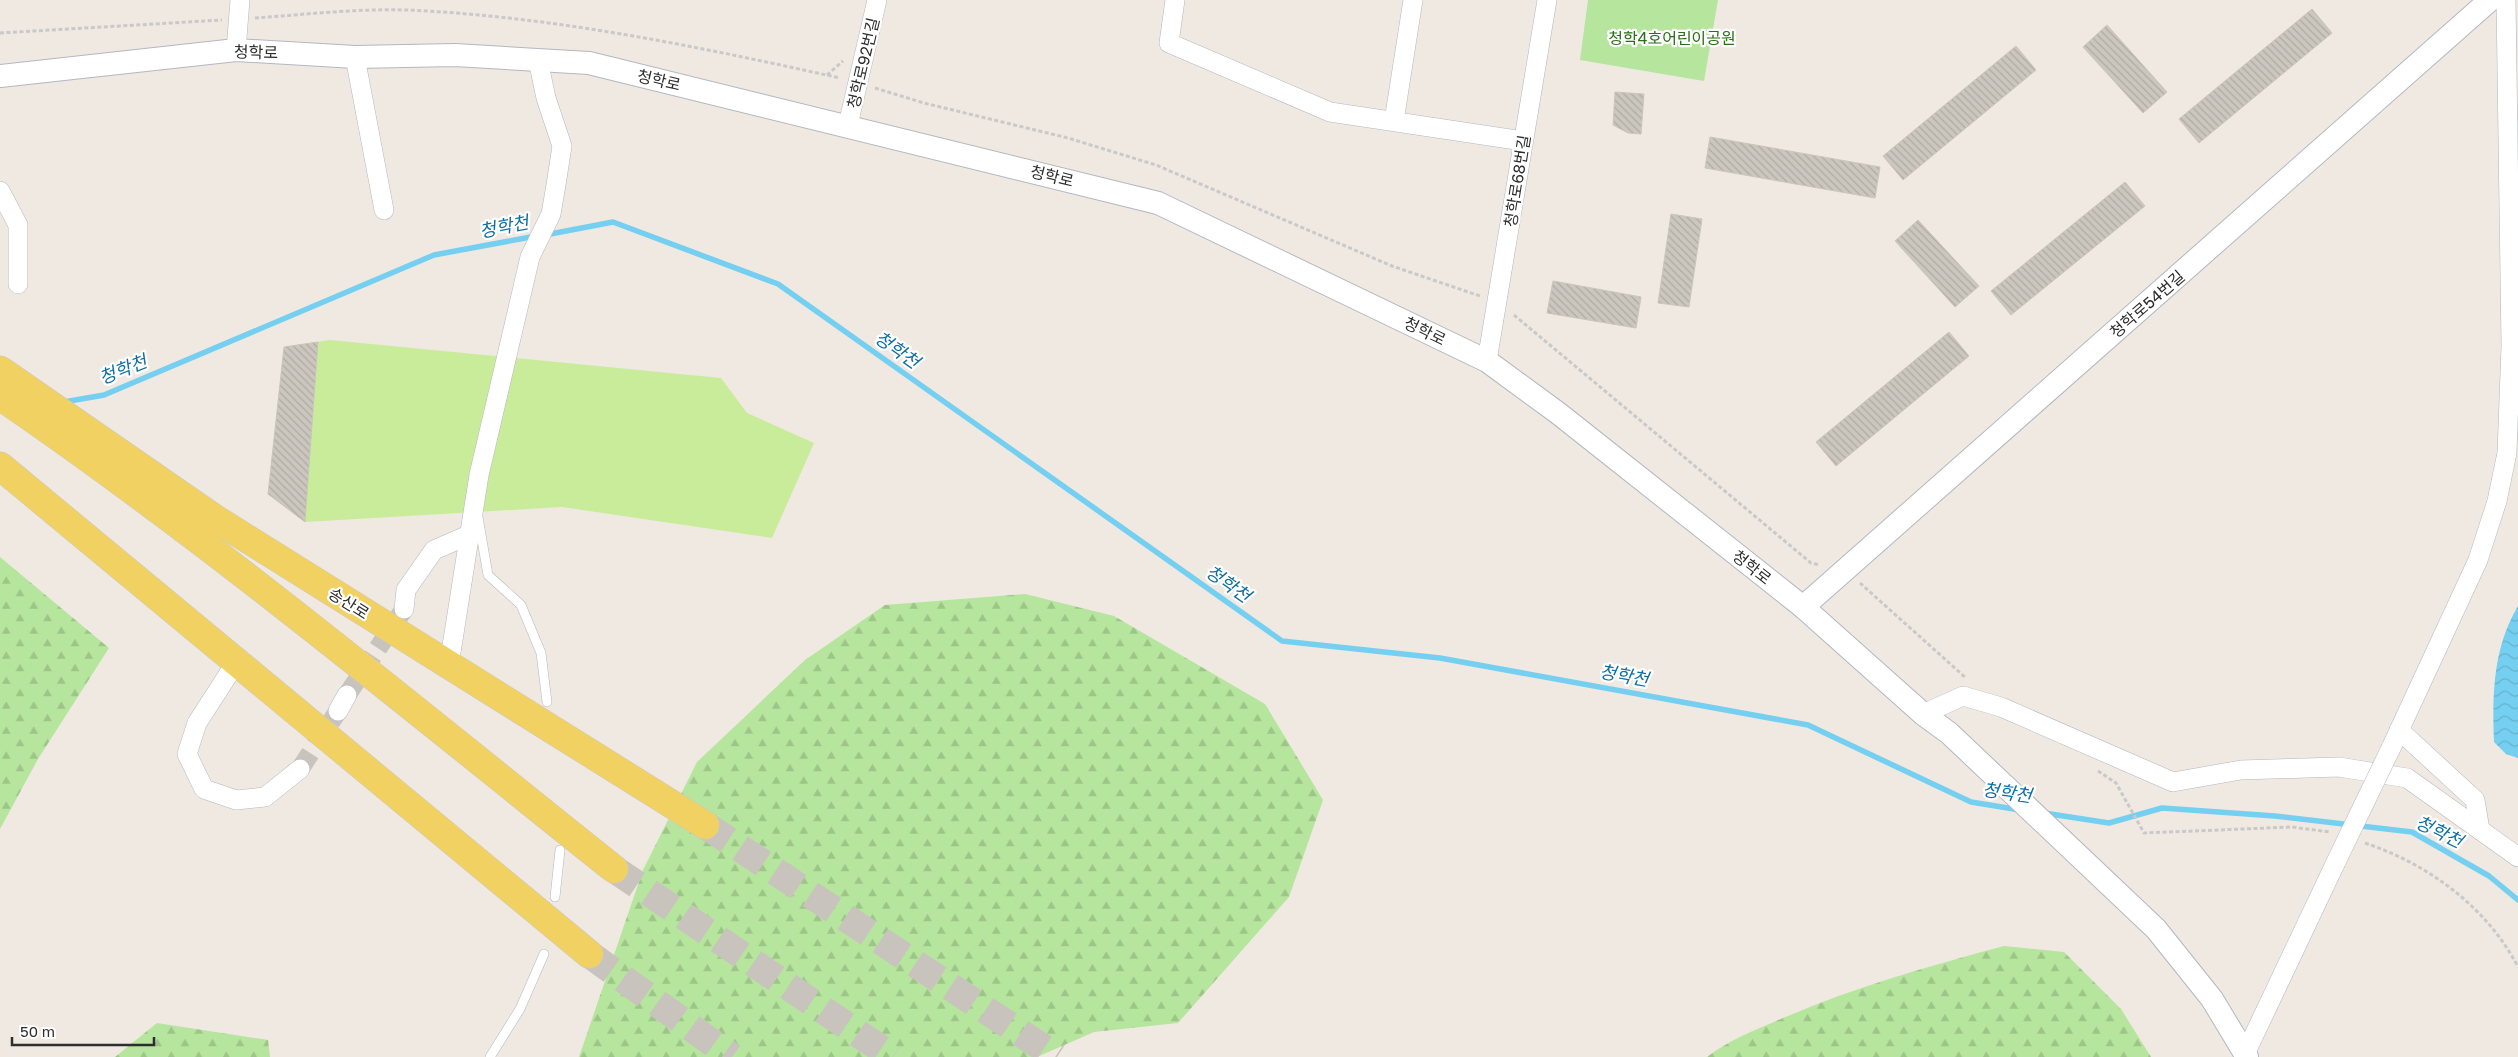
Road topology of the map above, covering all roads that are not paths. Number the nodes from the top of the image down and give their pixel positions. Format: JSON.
{"nodes":[{"id":1,"x":240,"y":0,"type":"edge"},
{"id":2,"x":877,"y":0,"type":"edge"},
{"id":3,"x":1175,"y":0,"type":"edge"},
{"id":4,"x":1413,"y":0,"type":"edge"},
{"id":5,"x":1547,"y":0,"type":"edge"},
{"id":6,"x":2505,"y":6,"type":"edge"},
{"id":7,"x":236,"y":50,"type":"junction"},
{"id":8,"x":355,"y":57,"type":"junction"},
{"id":9,"x":538,"y":60,"type":"junction"},
{"id":10,"x":0,"y":76,"type":"edge"},
{"id":11,"x":1394,"y":121,"type":"junction"},
{"id":12,"x":848,"y":126,"type":"junction"},
{"id":13,"x":1523,"y":141,"type":"junction"},
{"id":14,"x":0,"y":192,"type":"edge"},
{"id":15,"x":384,"y":210,"type":"dead end"},
{"id":16,"x":18,"y":284,"type":"dead end"},
{"id":17,"x":1487,"y":362,"type":"junction"},
{"id":18,"x":0,"y":370,"type":"edge"},
{"id":19,"x":0,"y":396,"type":"edge"},
{"id":20,"x":77,"y":436,"type":"junction"},
{"id":21,"x":0,"y":466,"type":"edge"},
{"id":22,"x":475,"y":499,"type":"junction"},
{"id":23,"x":471,"y":534,"type":"junction"},
{"id":24,"x":1803,"y":607,"type":"junction"},
{"id":25,"x":404,"y":608,"type":"tunnel mouth"},
{"id":26,"x":237,"y":661,"type":"junction"},
{"id":27,"x":449,"y":664,"type":"junction"},
{"id":28,"x":347,"y":695,"type":"tunnel mouth"},
{"id":29,"x":547,"y":702,"type":"dead end"},
{"id":30,"x":338,"y":711,"type":"tunnel mouth"},
{"id":31,"x":1923,"y":714,"type":"junction"},
{"id":32,"x":2399,"y":730,"type":"junction"},
{"id":33,"x":300,"y":769,"type":"tunnel mouth"},
{"id":34,"x":706,"y":825,"type":"tunnel mouth"},
{"id":35,"x":2480,"y":830,"type":"junction"},
{"id":36,"x":560,"y":850,"type":"dead end"},
{"id":37,"x":2518,"y":857,"type":"edge"},
{"id":38,"x":614,"y":869,"type":"tunnel mouth"},
{"id":39,"x":555,"y":897,"type":"dead end"},
{"id":40,"x":544,"y":954,"type":"dead end"},
{"id":41,"x":589,"y":954,"type":"tunnel mouth"},
{"id":42,"x":2247,"y":1055,"type":"edge"},
{"id":43,"x":490,"y":1057,"type":"edge"}],
"edges":[{"from":1,"to":7,"type":"street"},
{"from":2,"to":12,"type":"street","name":"청학로92번길"},
{"from":3,"to":11,"type":"street"},
{"from":4,"to":11,"type":"street"},
{"from":5,"to":13,"type":"street","name":"청학로68번길"},
{"from":6,"to":24,"type":"street","name":"청학로54번길"},
{"from":6,"to":32,"type":"street"},
{"from":7,"to":8,"type":"street","name":"청학로"},
{"from":7,"to":10,"type":"street","name":"청학로"},
{"from":8,"to":9,"type":"street","name":"청학로"},
{"from":8,"to":15,"type":"street"},
{"from":9,"to":12,"type":"street","name":"청학로"},
{"from":9,"to":22,"type":"street"},
{"from":11,"to":13,"type":"street"},
{"from":12,"to":17,"type":"street","name":"청학로"},
{"from":13,"to":17,"type":"street","name":"청학로68번길"},
{"from":14,"to":16,"type":"street"},
{"from":17,"to":24,"type":"street","name":"청학로"},
{"from":18,"to":20,"type":"main road","name":"송산로"},
{"from":19,"to":20,"type":"main road","name":"송산로"},
{"from":20,"to":27,"type":"main road","name":"송산로"},
{"from":20,"to":38,"type":"main road","name":"송산로"},
{"from":21,"to":26,"type":"main road"},
{"from":22,"to":23,"type":"street"},
{"from":22,"to":29,"type":"lane"},
{"from":23,"to":25,"type":"street"},
{"from":23,"to":27,"type":"street"},
{"from":24,"to":31,"type":"street","name":"청학로"},
{"from":26,"to":33,"type":"street"},
{"from":26,"to":41,"type":"main road"},
{"from":27,"to":34,"type":"main road","name":"송산로"},
{"from":28,"to":30,"type":"street"},
{"from":31,"to":35,"type":"street"},
{"from":31,"to":42,"type":"street","name":"청학로"},
{"from":32,"to":35,"type":"street"},
{"from":32,"to":42,"type":"street","bridge":true},
{"from":35,"to":37,"type":"street"},
{"from":36,"to":39,"type":"lane"},
{"from":40,"to":43,"type":"lane"}]}
